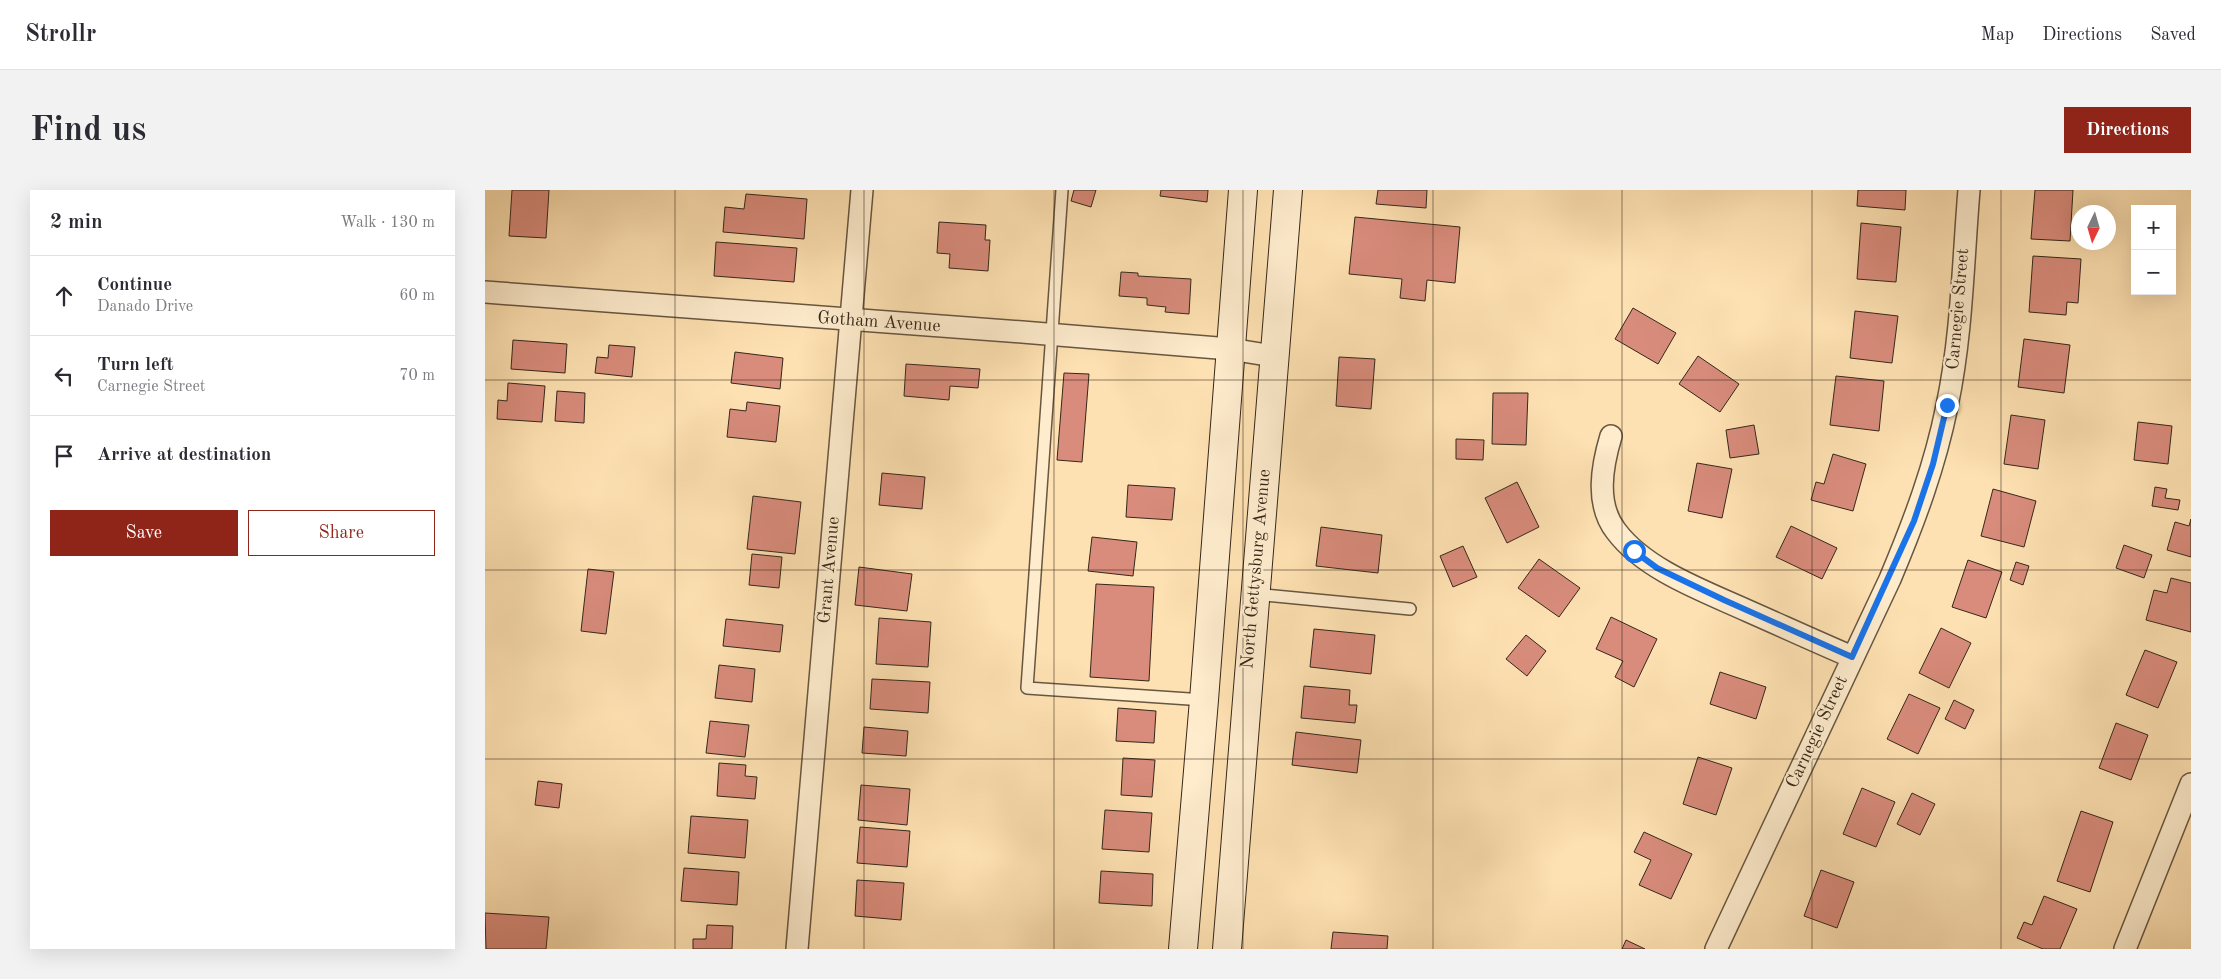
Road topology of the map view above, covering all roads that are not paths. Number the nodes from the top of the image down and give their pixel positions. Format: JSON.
{"nodes":[{"id":1,"x":862,"y":190,"type":"edge"},
{"id":2,"x":1062,"y":190,"type":"edge"},
{"id":3,"x":1243,"y":190,"type":"edge"},
{"id":4,"x":1288,"y":190,"type":"edge"},
{"id":5,"x":1969,"y":190,"type":"edge"},
{"id":6,"x":485,"y":292,"type":"edge"},
{"id":7,"x":851,"y":320,"type":"junction"},
{"id":8,"x":1053,"y":335,"type":"junction"},
{"id":9,"x":1230,"y":349,"type":"junction"},
{"id":10,"x":1273,"y":356,"type":"junction"},
{"id":11,"x":1611,"y":436,"type":"dead end"},
{"id":12,"x":1254,"y":594,"type":"junction"},
{"id":13,"x":1410,"y":609,"type":"dead end"},
{"id":14,"x":1852,"y":657,"type":"junction"},
{"id":15,"x":1204,"y":700,"type":"junction"},
{"id":16,"x":2191,"y":784,"type":"edge"},
{"id":17,"x":797,"y":949,"type":"edge"},
{"id":18,"x":1183,"y":949,"type":"edge"},
{"id":19,"x":1227,"y":949,"type":"edge"},
{"id":20,"x":1716,"y":949,"type":"edge"},
{"id":21,"x":2125,"y":949,"type":"edge"}],
"edges":[{"from":1,"to":7,"type":"street","name":"Grant Avenue"},
{"from":2,"to":8,"type":"lane"},
{"from":3,"to":9,"type":"main road"},
{"from":4,"to":10,"type":"main road","name":"North Gettysburg Avenue"},
{"from":5,"to":14,"type":"street","name":"Carnegie Street"},
{"from":6,"to":7,"type":"street","name":"Gotham Avenue"},
{"from":7,"to":8,"type":"street","name":"Gotham Avenue"},
{"from":7,"to":17,"type":"street","name":"Grant Avenue"},
{"from":8,"to":9,"type":"street","name":"Gotham Avenue"},
{"from":8,"to":15,"type":"lane"},
{"from":9,"to":10,"type":"street","name":"Gotham Avenue"},
{"from":9,"to":15,"type":"main road"},
{"from":10,"to":12,"type":"main road","name":"North Gettysburg Avenue"},
{"from":11,"to":14,"type":"street"},
{"from":12,"to":13,"type":"lane"},
{"from":12,"to":19,"type":"main road","name":"North Gettysburg Avenue"},
{"from":14,"to":20,"type":"street","name":"Carnegie Street"},
{"from":15,"to":18,"type":"main road"},
{"from":16,"to":21,"type":"street"}]}
